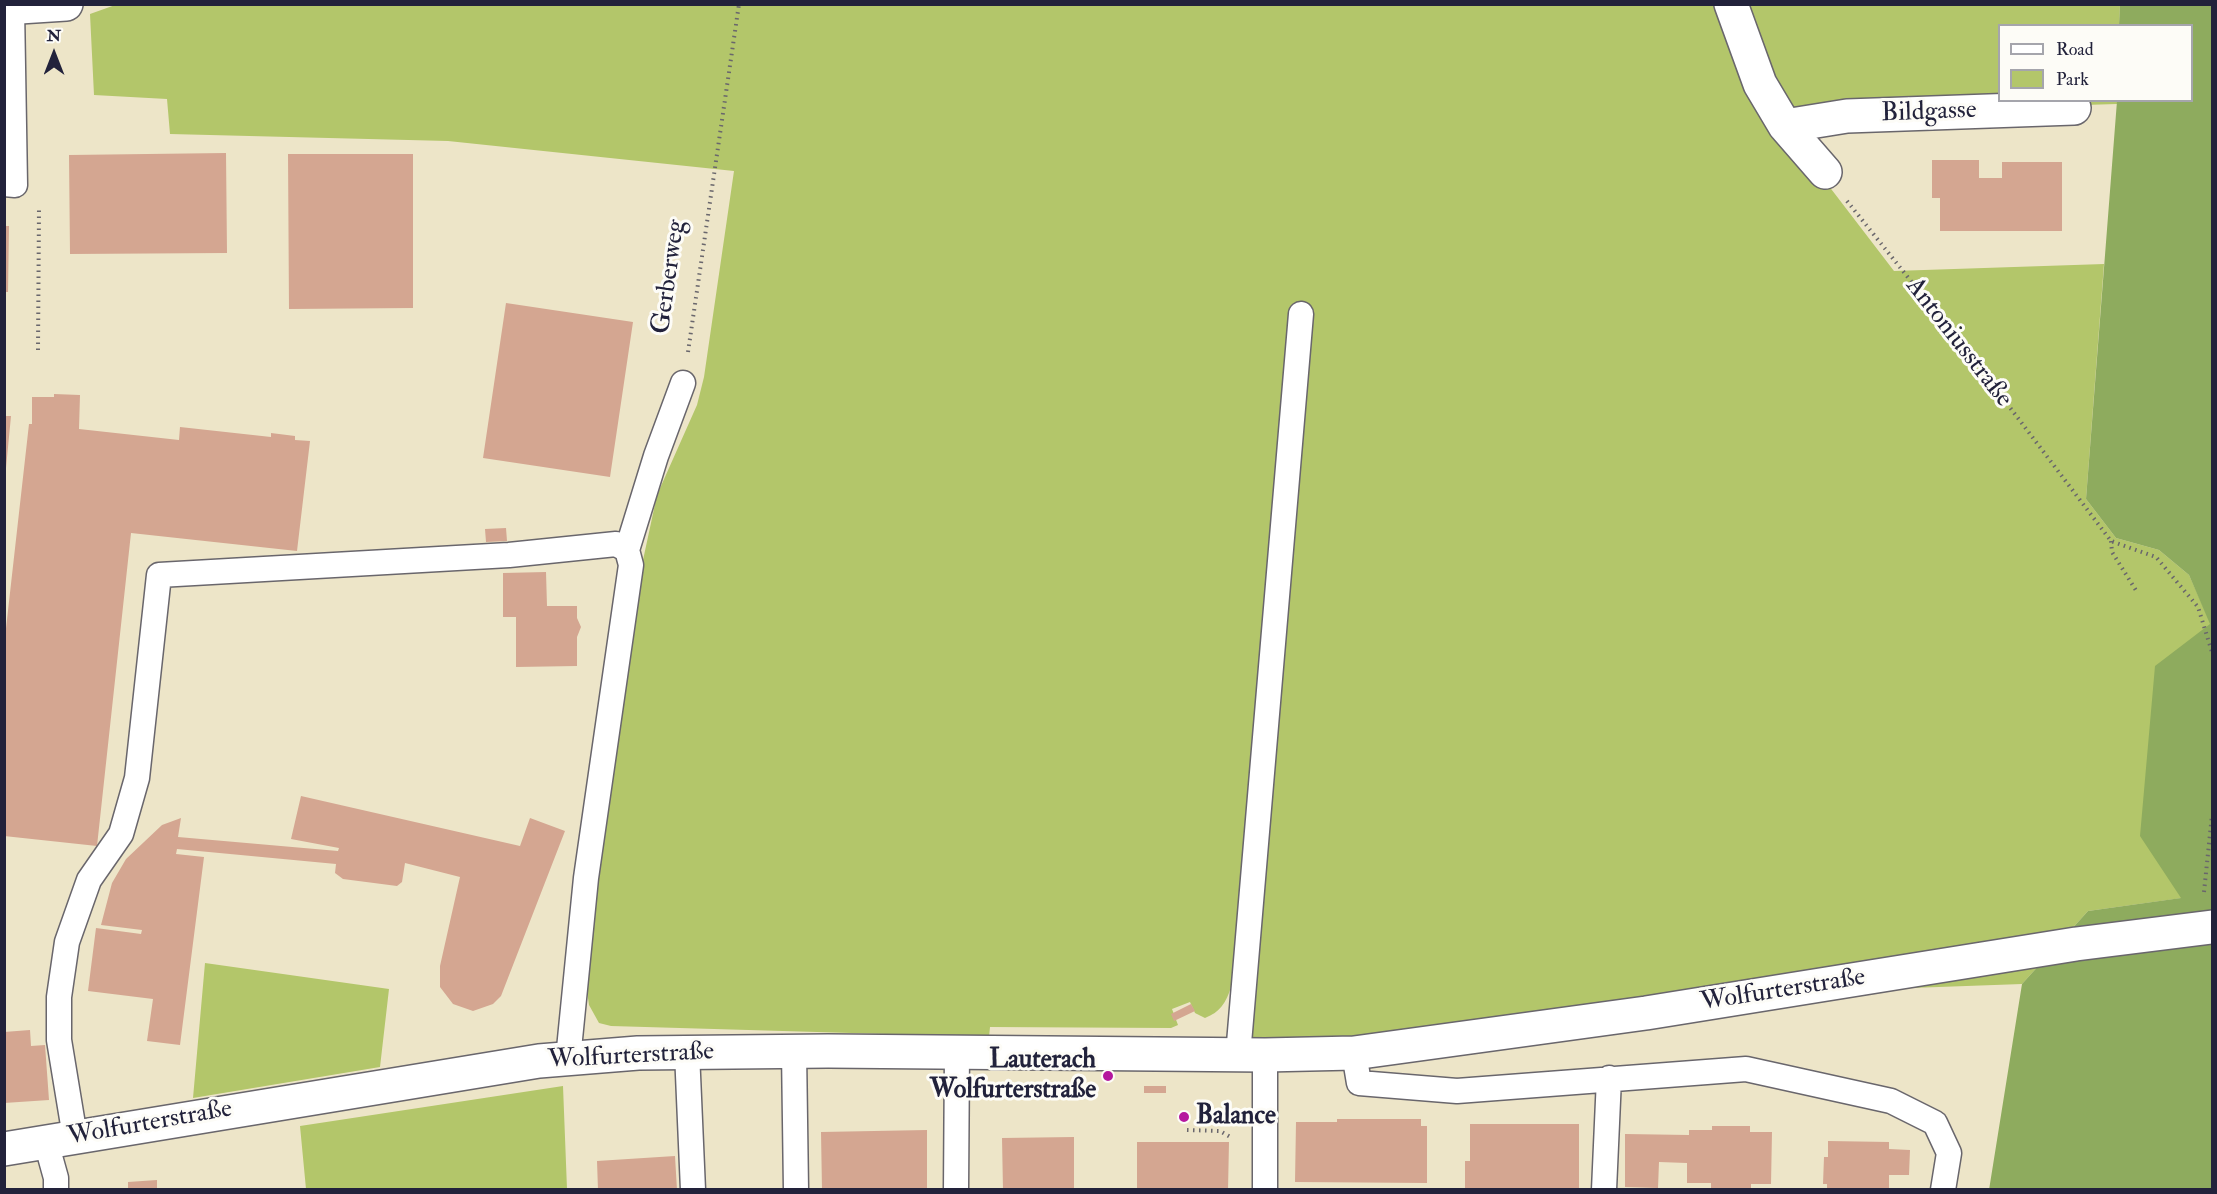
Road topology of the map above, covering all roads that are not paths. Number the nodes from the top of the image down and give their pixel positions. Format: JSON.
{"nodes":[{"id":1,"x":66,"y":4,"type":"edge"},
{"id":2,"x":1731,"y":4,"type":"edge"},
{"id":3,"x":8,"y":8,"type":"edge"},
{"id":4,"x":2074,"y":108,"type":"dead end"},
{"id":5,"x":1785,"y":126,"type":"junction"},
{"id":6,"x":1824,"y":172,"type":"road end"},
{"id":7,"x":4,"y":184,"type":"edge"},
{"id":8,"x":1301,"y":314,"type":"dead end"},
{"id":9,"x":683,"y":383,"type":"road end"},
{"id":10,"x":627,"y":550,"type":"junction"},
{"id":11,"x":2206,"y":927,"type":"edge"},
{"id":12,"x":687,"y":1052,"type":"junction"},
{"id":13,"x":794,"y":1052,"type":"junction"},
{"id":14,"x":957,"y":1052,"type":"junction"},
{"id":15,"x":1354,"y":1053,"type":"junction"},
{"id":16,"x":1251,"y":1055,"type":"junction"},
{"id":17,"x":568,"y":1059,"type":"junction"},
{"id":18,"x":1609,"y":1078,"type":"junction"},
{"id":19,"x":61,"y":1139,"type":"junction"},
{"id":20,"x":4,"y":1149,"type":"edge"},
{"id":21,"x":56,"y":1190,"type":"edge"},
{"id":22,"x":693,"y":1190,"type":"edge"},
{"id":23,"x":796,"y":1190,"type":"edge"},
{"id":24,"x":956,"y":1190,"type":"edge"},
{"id":25,"x":1265,"y":1190,"type":"edge"},
{"id":26,"x":1604,"y":1190,"type":"edge"},
{"id":27,"x":1943,"y":1190,"type":"edge"}],
"edges":[{"from":1,"to":3,"type":"street"},
{"from":2,"to":5,"type":"street"},
{"from":3,"to":7,"type":"lane"},
{"from":4,"to":5,"type":"street","name":"Bildgasse"},
{"from":5,"to":6,"type":"street"},
{"from":8,"to":16,"type":"lane"},
{"from":9,"to":10,"type":"lane"},
{"from":10,"to":17,"type":"lane"},
{"from":10,"to":19,"type":"lane"},
{"from":11,"to":15,"type":"street","name":"Wolfurterstraße"},
{"from":12,"to":13,"type":"street","name":"Wolfurterstraße"},
{"from":12,"to":17,"type":"street","name":"Wolfurterstraße"},
{"from":12,"to":22,"type":"lane"},
{"from":13,"to":14,"type":"street","name":"Wolfurterstraße"},
{"from":13,"to":23,"type":"lane"},
{"from":14,"to":16,"type":"street","name":"Wolfurterstraße"},
{"from":14,"to":24,"type":"lane"},
{"from":15,"to":16,"type":"street","name":"Wolfurterstraße"},
{"from":15,"to":18,"type":"lane"},
{"from":16,"to":25,"type":"lane"},
{"from":17,"to":19,"type":"street","name":"Wolfurterstraße"},
{"from":18,"to":26,"type":"lane"},
{"from":18,"to":27,"type":"lane"},
{"from":19,"to":20,"type":"street","name":"Wolfurterstraße"},
{"from":19,"to":21,"type":"lane"}]}
